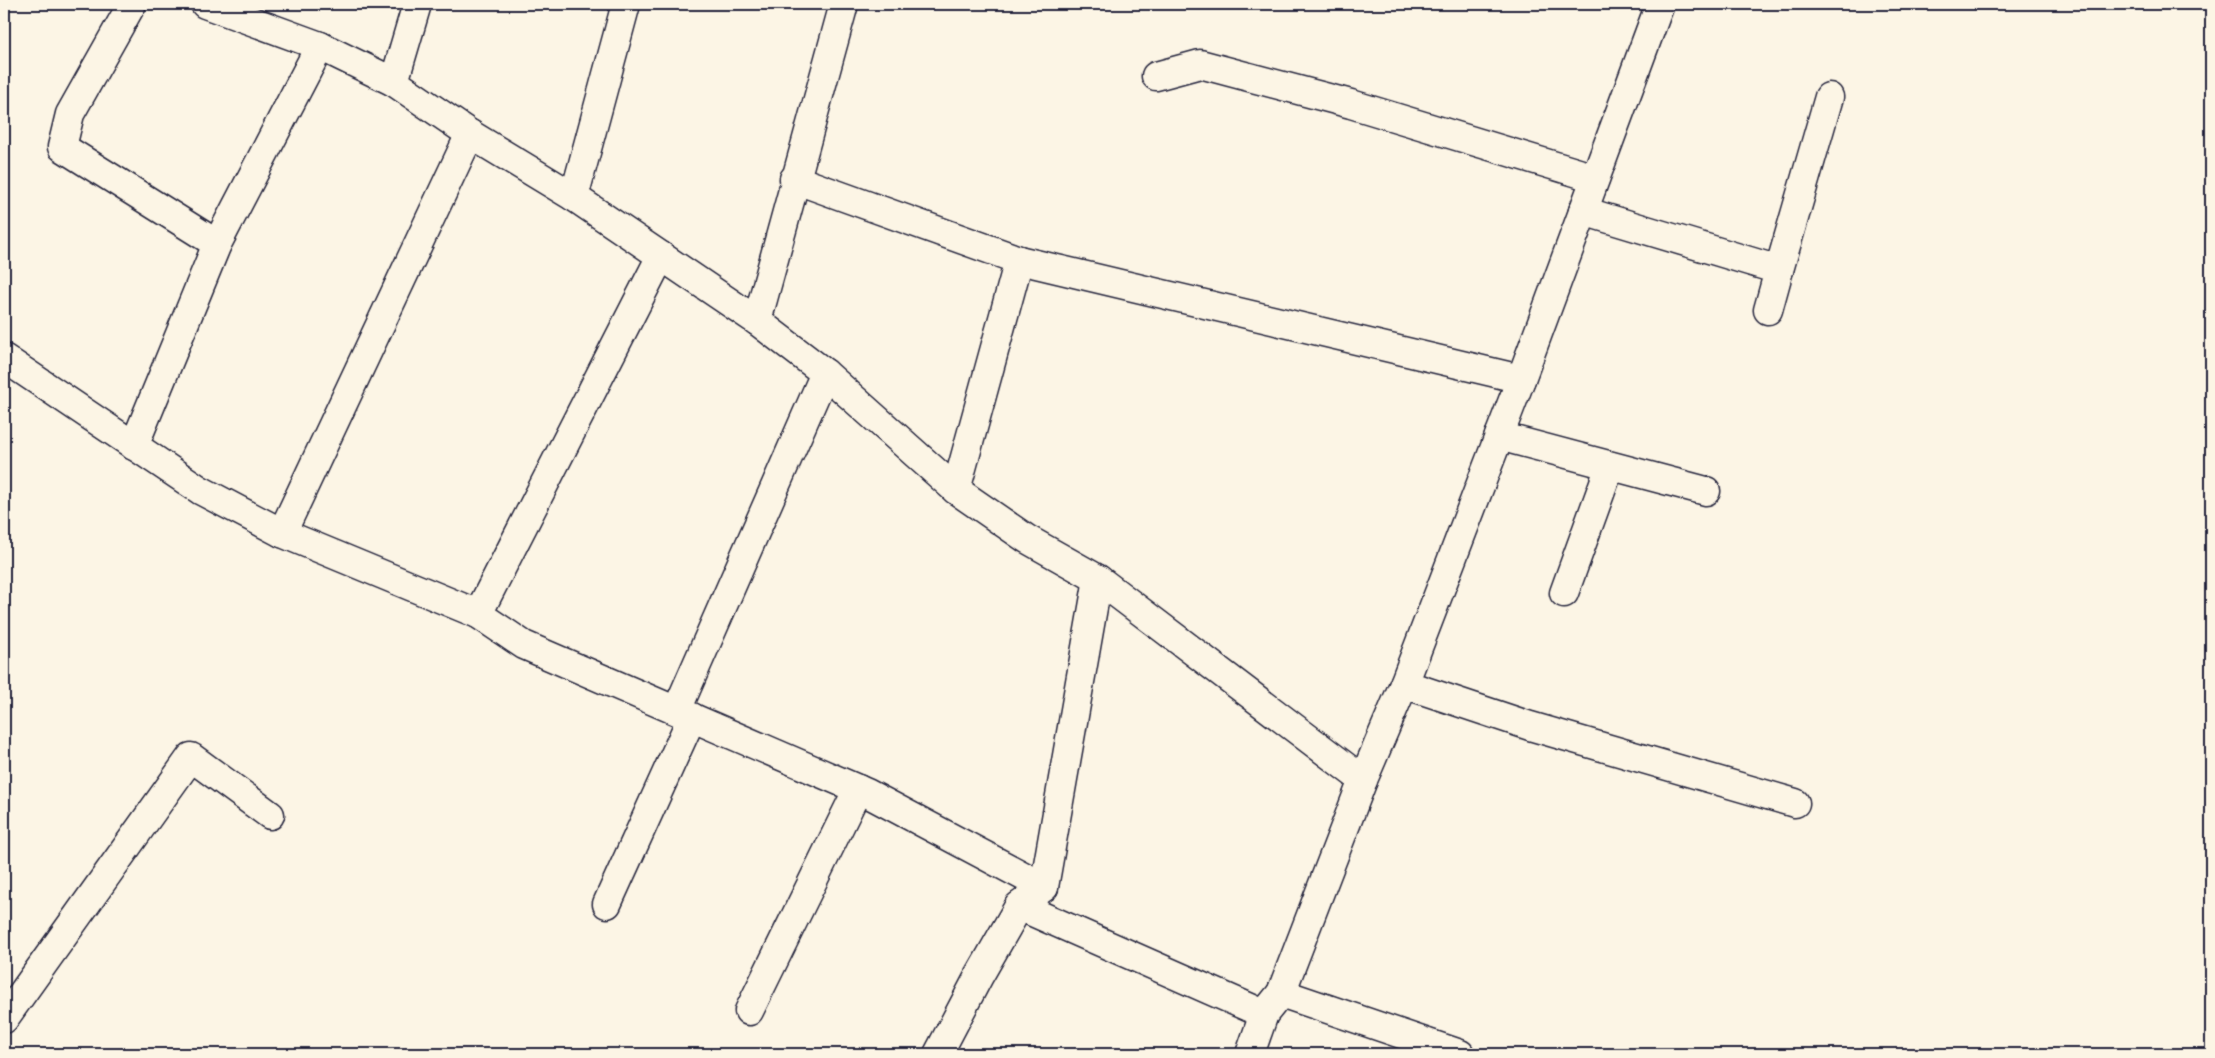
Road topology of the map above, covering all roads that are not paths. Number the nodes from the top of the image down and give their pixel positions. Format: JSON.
{"nodes":[{"id":1,"x":132,"y":4,"type":"edge"},
{"id":2,"x":417,"y":4,"type":"edge"},
{"id":3,"x":626,"y":4,"type":"edge"},
{"id":4,"x":844,"y":4,"type":"edge"},
{"id":5,"x":1660,"y":4,"type":"edge"},
{"id":6,"x":216,"y":6,"type":"edge"},
{"id":7,"x":320,"y":46,"type":"junction"},
{"id":8,"x":1156,"y":76,"type":"dead end"},
{"id":9,"x":394,"y":82,"type":"junction"},
{"id":10,"x":1829,"y":97,"type":"dead end"},
{"id":11,"x":470,"y":134,"type":"junction"},
{"id":12,"x":1595,"y":178,"type":"junction"},
{"id":13,"x":794,"y":179,"type":"junction"},
{"id":14,"x":574,"y":197,"type":"junction"},
{"id":15,"x":1583,"y":211,"type":"junction"},
{"id":16,"x":217,"y":244,"type":"junction"},
{"id":17,"x":660,"y":256,"type":"junction"},
{"id":18,"x":1019,"y":260,"type":"junction"},
{"id":19,"x":1779,"y":270,"type":"junction"},
{"id":20,"x":1768,"y":310,"type":"dead end"},
{"id":21,"x":757,"y":321,"type":"junction"},
{"id":22,"x":4,"y":358,"type":"edge"},
{"id":23,"x":825,"y":373,"type":"junction"},
{"id":24,"x":1521,"y":379,"type":"junction"},
{"id":25,"x":1499,"y":436,"type":"junction"},
{"id":26,"x":134,"y":446,"type":"junction"},
{"id":27,"x":1610,"y":466,"type":"junction"},
{"id":28,"x":956,"y":490,"type":"junction"},
{"id":29,"x":1706,"y":491,"type":"dead end"},
{"id":30,"x":282,"y":533,"type":"junction"},
{"id":31,"x":1098,"y":579,"type":"junction"},
{"id":32,"x":1564,"y":593,"type":"dead end"},
{"id":33,"x":478,"y":614,"type":"junction"},
{"id":34,"x":1404,"y":684,"type":"junction"},
{"id":35,"x":684,"y":713,"type":"junction"},
{"id":36,"x":1363,"y":780,"type":"junction"},
{"id":37,"x":858,"y":789,"type":"junction"},
{"id":38,"x":1795,"y":803,"type":"dead end"},
{"id":39,"x":270,"y":815,"type":"dead end"},
{"id":40,"x":1044,"y":887,"type":"junction"},
{"id":41,"x":607,"y":904,"type":"dead end"},
{"id":42,"x":1019,"y":906,"type":"junction"},
{"id":43,"x":1281,"y":993,"type":"junction"},
{"id":44,"x":749,"y":1011,"type":"dead end"},
{"id":45,"x":1264,"y":1014,"type":"junction"},
{"id":46,"x":4,"y":1019,"type":"edge"},
{"id":47,"x":938,"y":1054,"type":"edge"},
{"id":48,"x":1250,"y":1054,"type":"edge"},
{"id":49,"x":1460,"y":1054,"type":"edge"}],
"edges":[{"from":1,"to":16,"type":"street"},
{"from":2,"to":9,"type":"street"},
{"from":3,"to":14,"type":"street"},
{"from":4,"to":13,"type":"street"},
{"from":5,"to":12,"type":"street"},
{"from":6,"to":7,"type":"street"},
{"from":7,"to":9,"type":"street"},
{"from":7,"to":16,"type":"street"},
{"from":8,"to":12,"type":"street"},
{"from":9,"to":11,"type":"street"},
{"from":10,"to":19,"type":"street"},
{"from":11,"to":14,"type":"street"},
{"from":11,"to":30,"type":"street"},
{"from":12,"to":15,"type":"street"},
{"from":13,"to":18,"type":"street"},
{"from":13,"to":21,"type":"street"},
{"from":14,"to":17,"type":"street"},
{"from":15,"to":19,"type":"street"},
{"from":15,"to":24,"type":"street"},
{"from":16,"to":26,"type":"street"},
{"from":17,"to":21,"type":"street"},
{"from":17,"to":33,"type":"street"},
{"from":18,"to":24,"type":"street"},
{"from":18,"to":28,"type":"street"},
{"from":19,"to":20,"type":"street"},
{"from":21,"to":23,"type":"street"},
{"from":22,"to":26,"type":"street"},
{"from":23,"to":28,"type":"street"},
{"from":23,"to":35,"type":"street"},
{"from":24,"to":25,"type":"street"},
{"from":25,"to":27,"type":"street"},
{"from":25,"to":34,"type":"street"},
{"from":26,"to":30,"type":"street"},
{"from":27,"to":29,"type":"street"},
{"from":27,"to":32,"type":"street"},
{"from":28,"to":31,"type":"street"},
{"from":30,"to":33,"type":"street"},
{"from":31,"to":36,"type":"street"},
{"from":31,"to":40,"type":"street"},
{"from":33,"to":35,"type":"street"},
{"from":34,"to":36,"type":"street"},
{"from":34,"to":38,"type":"street"},
{"from":35,"to":37,"type":"street"},
{"from":35,"to":41,"type":"street"},
{"from":36,"to":43,"type":"street"},
{"from":37,"to":40,"type":"street"},
{"from":37,"to":44,"type":"street"},
{"from":39,"to":46,"type":"street"},
{"from":40,"to":42,"type":"street"},
{"from":42,"to":45,"type":"street"},
{"from":42,"to":47,"type":"street"},
{"from":43,"to":45,"type":"street"},
{"from":43,"to":49,"type":"street"},
{"from":45,"to":48,"type":"street"}]}
